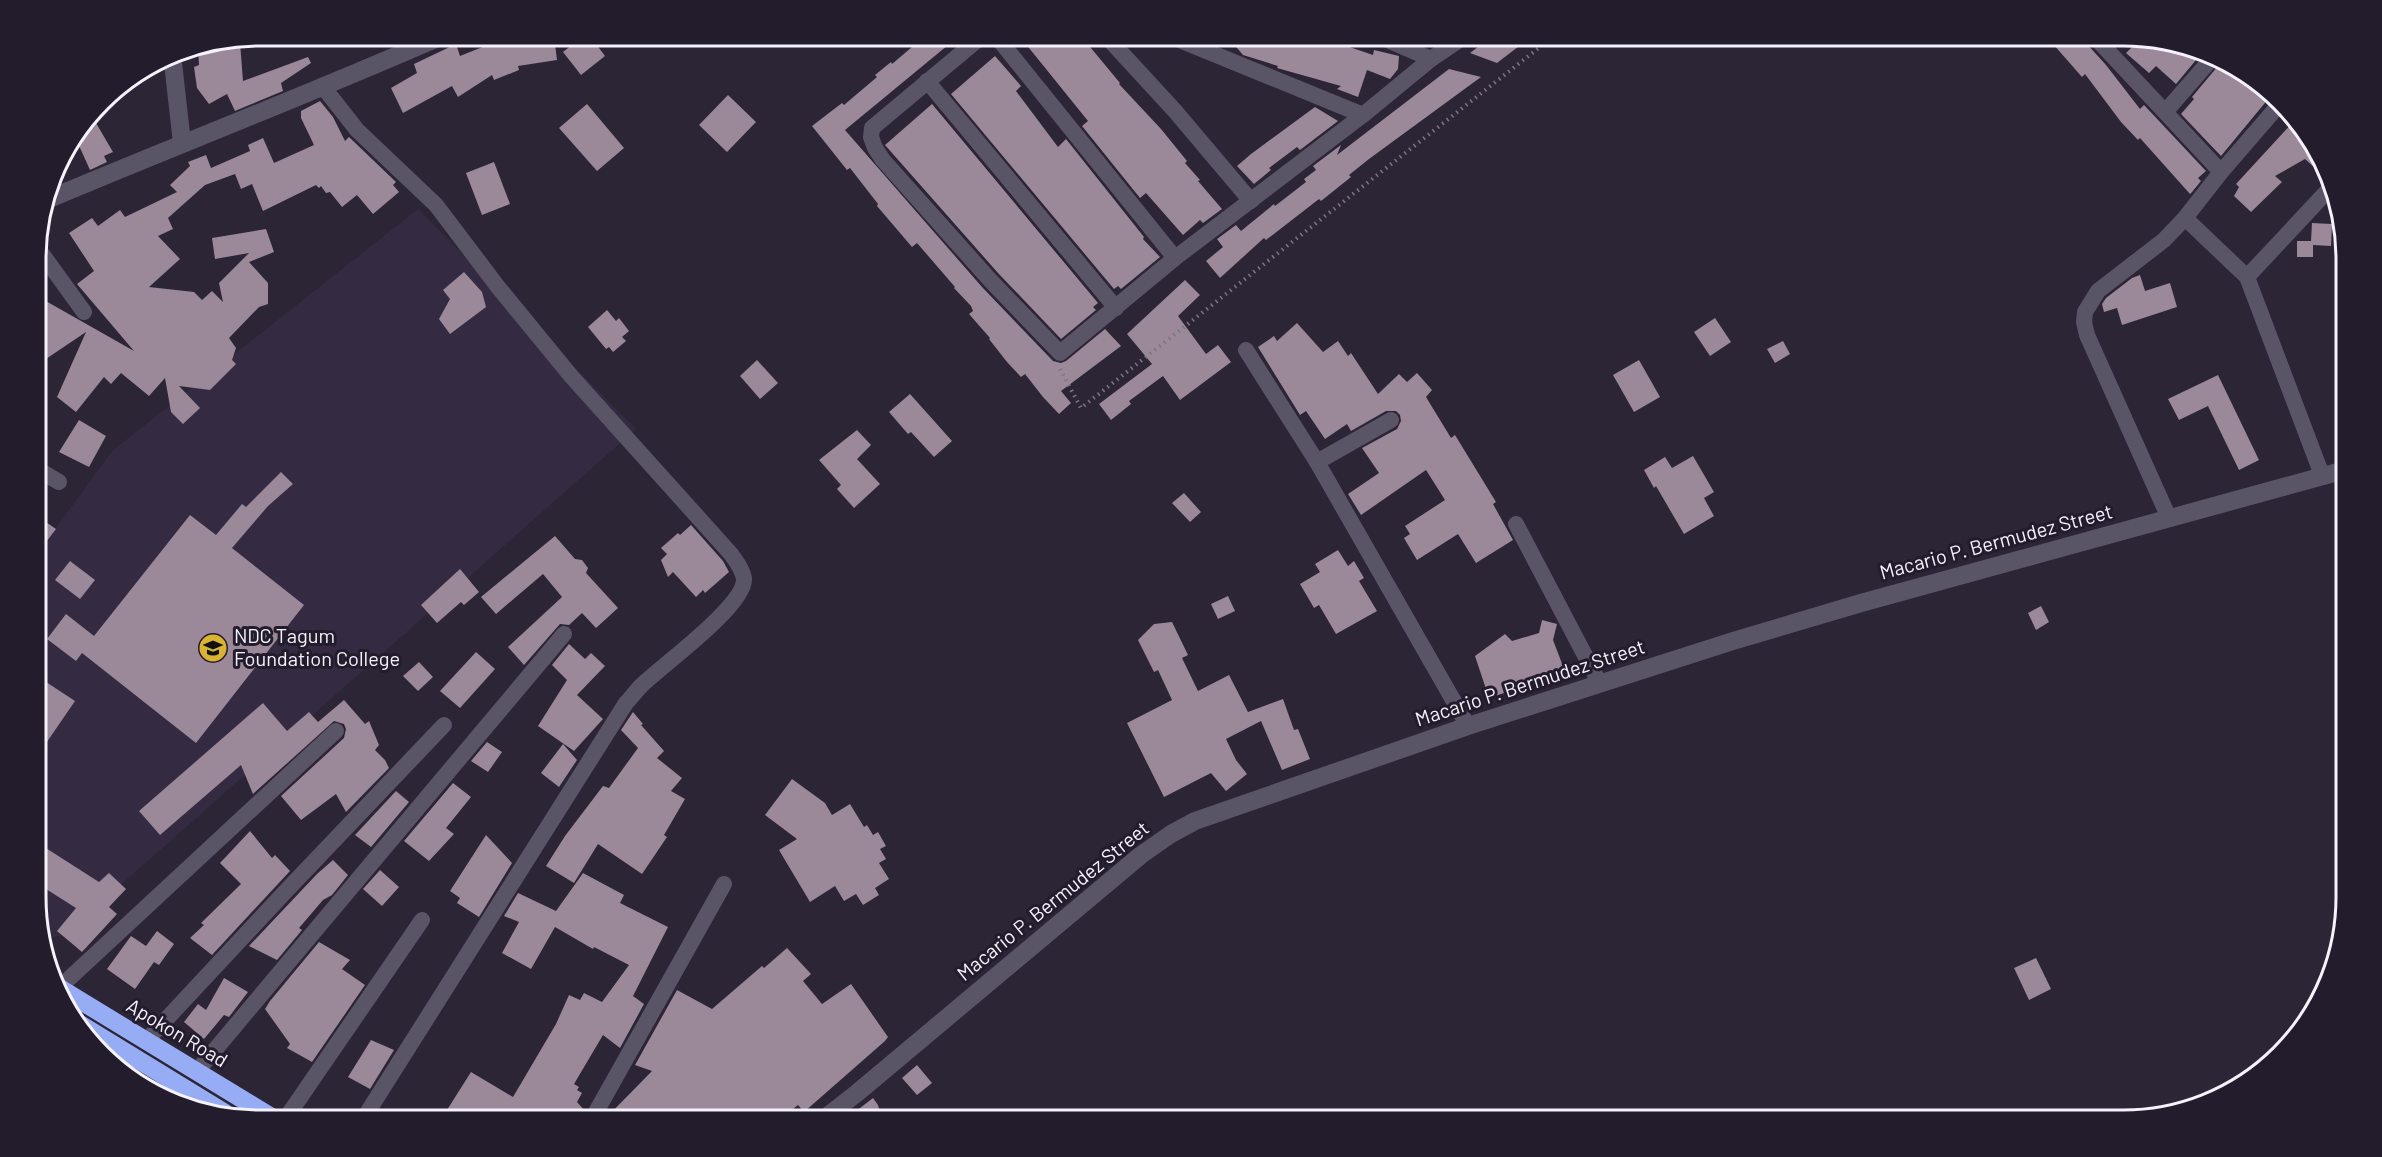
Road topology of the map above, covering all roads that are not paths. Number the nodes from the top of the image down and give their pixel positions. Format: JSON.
{"nodes":[{"id":1,"x":419,"y":46,"type":"edge"},
{"id":2,"x":970,"y":46,"type":"edge"},
{"id":3,"x":1004,"y":46,"type":"edge"},
{"id":4,"x":1115,"y":46,"type":"edge"},
{"id":5,"x":1194,"y":46,"type":"edge"},
{"id":6,"x":1401,"y":46,"type":"edge"},
{"id":7,"x":1450,"y":46,"type":"edge"},
{"id":8,"x":2110,"y":46,"type":"edge"},
{"id":9,"x":1431,"y":59,"type":"junction"},
{"id":10,"x":2207,"y":64,"type":"edge"},
{"id":11,"x":173,"y":65,"type":"edge"},
{"id":12,"x":927,"y":81,"type":"junction"},
{"id":13,"x":324,"y":88,"type":"junction"},
{"id":14,"x":2274,"y":110,"type":"edge"},
{"id":15,"x":2166,"y":111,"type":"junction"},
{"id":16,"x":1363,"y":115,"type":"junction"},
{"id":17,"x":182,"y":143,"type":"junction"},
{"id":18,"x":2221,"y":172,"type":"junction"},
{"id":19,"x":2325,"y":194,"type":"edge"},
{"id":20,"x":57,"y":196,"type":"edge"},
{"id":21,"x":1251,"y":201,"type":"junction"},
{"id":22,"x":2185,"y":218,"type":"junction"},
{"id":23,"x":1175,"y":258,"type":"junction"},
{"id":24,"x":47,"y":262,"type":"edge"},
{"id":25,"x":2247,"y":277,"type":"junction"},
{"id":26,"x":1116,"y":308,"type":"junction"},
{"id":27,"x":84,"y":312,"type":"dead end"},
{"id":28,"x":1246,"y":351,"type":"dead end"},
{"id":29,"x":1391,"y":420,"type":"dead end"},
{"id":30,"x":1317,"y":462,"type":"junction"},
{"id":31,"x":2336,"y":472,"type":"edge"},
{"id":32,"x":47,"y":475,"type":"edge"},
{"id":33,"x":2322,"y":475,"type":"junction"},
{"id":34,"x":58,"y":482,"type":"dead end"},
{"id":35,"x":2169,"y":518,"type":"junction"},
{"id":36,"x":1516,"y":524,"type":"dead end"},
{"id":37,"x":564,"y":634,"type":"dead end"},
{"id":38,"x":1600,"y":684,"type":"junction"},
{"id":39,"x":444,"y":725,"type":"dead end"},
{"id":40,"x":1468,"y":726,"type":"junction"},
{"id":41,"x":336,"y":731,"type":"dead end"},
{"id":42,"x":724,"y":884,"type":"dead end"},
{"id":43,"x":422,"y":920,"type":"dead end"},
{"id":44,"x":63,"y":979,"type":"edge"},
{"id":45,"x":68,"y":993,"type":"edge"},
{"id":46,"x":146,"y":1041,"type":"junction"},
{"id":47,"x":103,"y":1042,"type":"edge"},
{"id":48,"x":198,"y":1070,"type":"junction"},
{"id":49,"x":182,"y":1086,"type":"junction"},
{"id":50,"x":175,"y":1093,"type":"edge"},
{"id":51,"x":212,"y":1105,"type":"edge"},
{"id":52,"x":261,"y":1110,"type":"edge"},
{"id":53,"x":292,"y":1110,"type":"edge"},
{"id":54,"x":369,"y":1110,"type":"edge"},
{"id":55,"x":597,"y":1110,"type":"edge"},
{"id":56,"x":835,"y":1110,"type":"edge"}],
"edges":[{"from":1,"to":13,"type":"main road"},
{"from":2,"to":12,"type":"street"},
{"from":3,"to":23,"type":"street"},
{"from":4,"to":21,"type":"street"},
{"from":5,"to":16,"type":"street"},
{"from":6,"to":9,"type":"street"},
{"from":7,"to":9,"type":"street"},
{"from":8,"to":15,"type":"street"},
{"from":9,"to":16,"type":"street"},
{"from":10,"to":15,"type":"street"},
{"from":11,"to":17,"type":"main road"},
{"from":12,"to":26,"type":"street"},
{"from":12,"to":26,"type":"street"},
{"from":13,"to":17,"type":"main road"},
{"from":13,"to":54,"type":"street"},
{"from":14,"to":18,"type":"street"},
{"from":15,"to":18,"type":"street"},
{"from":16,"to":21,"type":"street"},
{"from":17,"to":20,"type":"main road"},
{"from":18,"to":22,"type":"street"},
{"from":19,"to":25,"type":"street"},
{"from":21,"to":23,"type":"street"},
{"from":22,"to":25,"type":"street"},
{"from":22,"to":35,"type":"street"},
{"from":23,"to":26,"type":"street"},
{"from":24,"to":27,"type":"street"},
{"from":25,"to":33,"type":"street"},
{"from":28,"to":30,"type":"street"},
{"from":29,"to":30,"type":"street"},
{"from":30,"to":40,"type":"street"},
{"from":31,"to":33,"type":"main road","name":"Macario P. Bermudez Street"},
{"from":32,"to":34,"type":"street"},
{"from":33,"to":35,"type":"main road","name":"Macario P. Bermudez Street"},
{"from":35,"to":38,"type":"main road","name":"Macario P. Bermudez Street"},
{"from":36,"to":38,"type":"street"},
{"from":37,"to":48,"type":"street"},
{"from":38,"to":40,"type":"main road","name":"Macario P. Bermudez Street"},
{"from":39,"to":46,"type":"street"},
{"from":40,"to":56,"type":"main road","name":"Macario P. Bermudez Street"},
{"from":41,"to":44,"type":"street"},
{"from":42,"to":55,"type":"street"},
{"from":43,"to":53,"type":"street"},
{"from":45,"to":46,"type":"highway","name":"Apokon Road"},
{"from":46,"to":48,"type":"highway","name":"Apokon Road"},
{"from":47,"to":49,"type":"highway"},
{"from":48,"to":52,"type":"highway","name":"Apokon Road"},
{"from":49,"to":50,"type":"street"},
{"from":49,"to":51,"type":"highway"}]}
